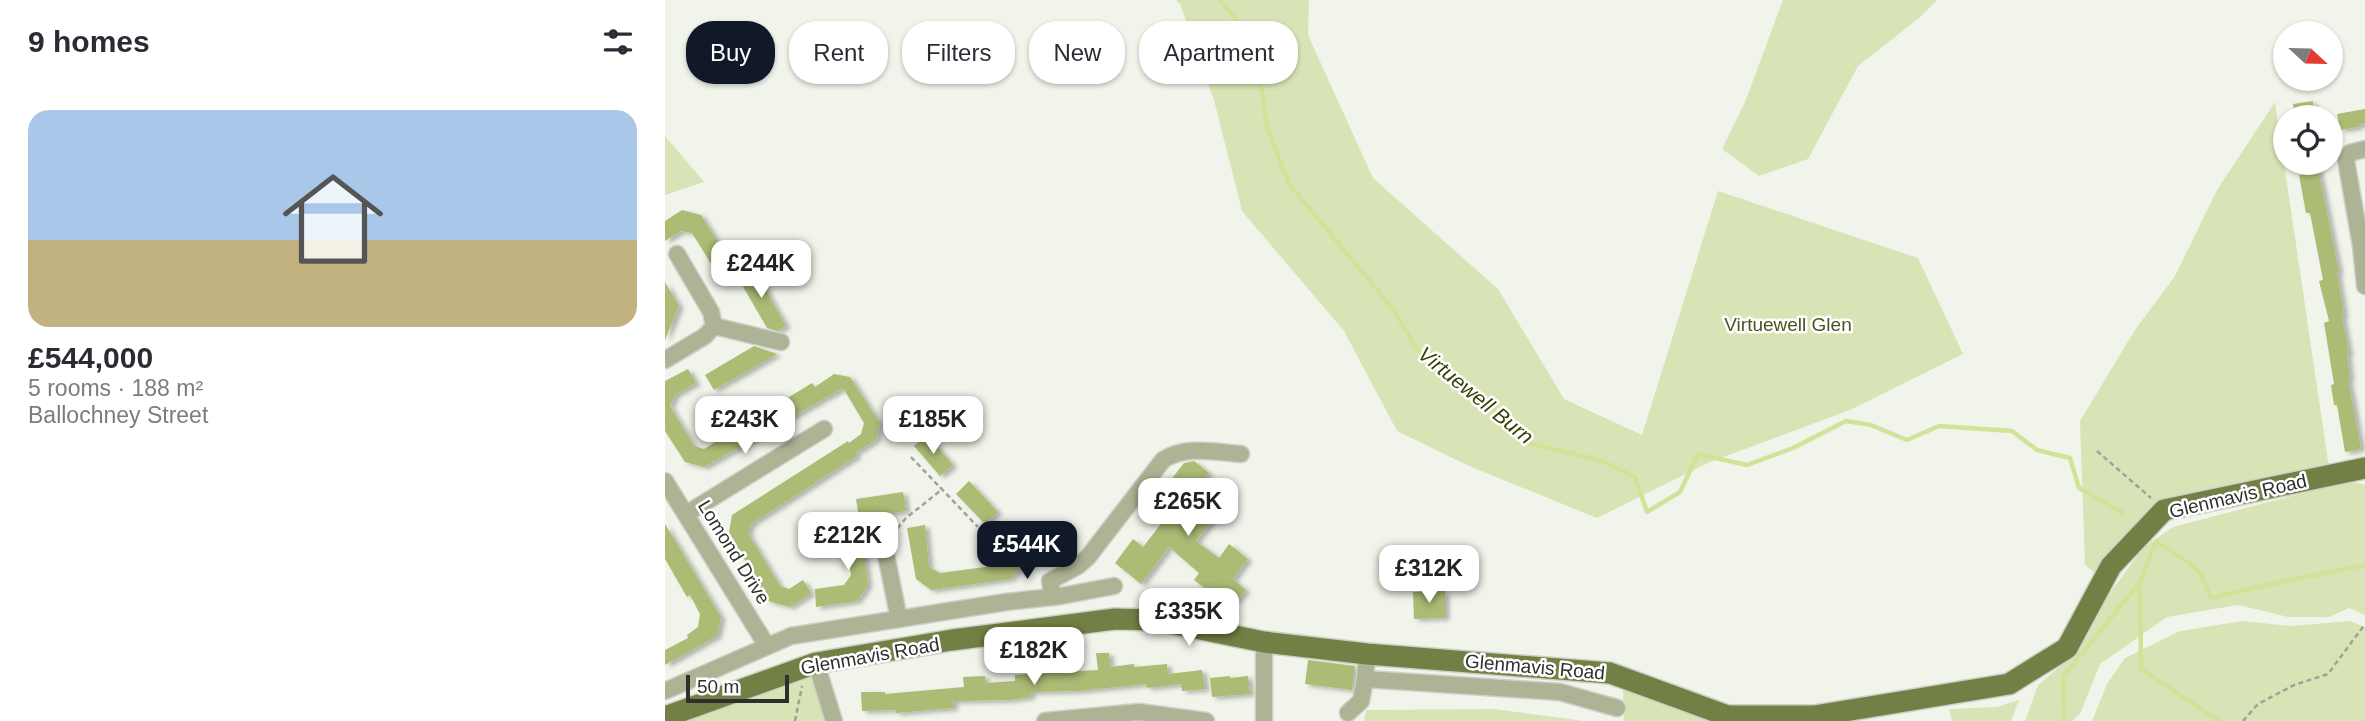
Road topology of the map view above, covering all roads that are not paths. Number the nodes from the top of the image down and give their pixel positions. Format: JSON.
{"nodes":[{"id":1,"x":2365,"y":149,"type":"edge"},
{"id":2,"x":677,"y":254,"type":"dead end"},
{"id":3,"x":2365,"y":286,"type":"edge"},
{"id":4,"x":714,"y":326,"type":"junction"},
{"id":5,"x":781,"y":342,"type":"dead end"},
{"id":6,"x":665,"y":360,"type":"edge"},
{"id":7,"x":824,"y":429,"type":"dead end"},
{"id":8,"x":1241,"y":454,"type":"dead end"},
{"id":9,"x":2365,"y":468,"type":"edge"},
{"id":10,"x":665,"y":481,"type":"edge"},
{"id":11,"x":686,"y":514,"type":"junction"},
{"id":12,"x":884,"y":545,"type":"road end"},
{"id":13,"x":1114,"y":586,"type":"dead end"},
{"id":14,"x":1053,"y":597,"type":"junction"},
{"id":15,"x":1006,"y":602,"type":"junction"},
{"id":16,"x":899,"y":619,"type":"junction"},
{"id":17,"x":1010,"y":632,"type":"junction"},
{"id":18,"x":1264,"y":642,"type":"junction"},
{"id":19,"x":767,"y":646,"type":"junction"},
{"id":20,"x":1367,"y":654,"type":"junction"},
{"id":21,"x":811,"y":664,"type":"junction"},
{"id":22,"x":1365,"y":679,"type":"junction"},
{"id":23,"x":665,"y":691,"type":"edge"},
{"id":24,"x":1617,"y":708,"type":"dead end"},
{"id":25,"x":1348,"y":713,"type":"dead end"},
{"id":26,"x":665,"y":717,"type":"edge"},
{"id":27,"x":1181,"y":719,"type":"edge"},
{"id":28,"x":834,"y":721,"type":"edge"},
{"id":29,"x":1045,"y":721,"type":"edge"},
{"id":30,"x":1206,"y":721,"type":"edge"},
{"id":31,"x":1264,"y":721,"type":"edge"}],
"edges":[{"from":1,"to":3,"type":"street"},
{"from":2,"to":4,"type":"street"},
{"from":4,"to":5,"type":"street"},
{"from":4,"to":6,"type":"street"},
{"from":7,"to":11,"type":"street"},
{"from":8,"to":14,"type":"street"},
{"from":9,"to":20,"type":"main road","name":"Glenmavis Road"},
{"from":10,"to":11,"type":"street","name":"Lomond Drive"},
{"from":11,"to":19,"type":"street","name":"Lomond Drive"},
{"from":12,"to":16,"type":"street"},
{"from":13,"to":14,"type":"street"},
{"from":14,"to":15,"type":"street"},
{"from":15,"to":16,"type":"street"},
{"from":15,"to":17,"type":"street"},
{"from":16,"to":19,"type":"street"},
{"from":17,"to":18,"type":"main road","name":"Glenmavis Road"},
{"from":17,"to":21,"type":"main road","name":"Glenmavis Road"},
{"from":18,"to":20,"type":"main road","name":"Glenmavis Road"},
{"from":18,"to":31,"type":"street"},
{"from":19,"to":23,"type":"street"},
{"from":20,"to":22,"type":"street"},
{"from":21,"to":26,"type":"main road","name":"Glenmavis Road"},
{"from":21,"to":28,"type":"street"},
{"from":22,"to":24,"type":"street"},
{"from":22,"to":25,"type":"street"},
{"from":27,"to":29,"type":"street"},
{"from":27,"to":30,"type":"street"}]}
